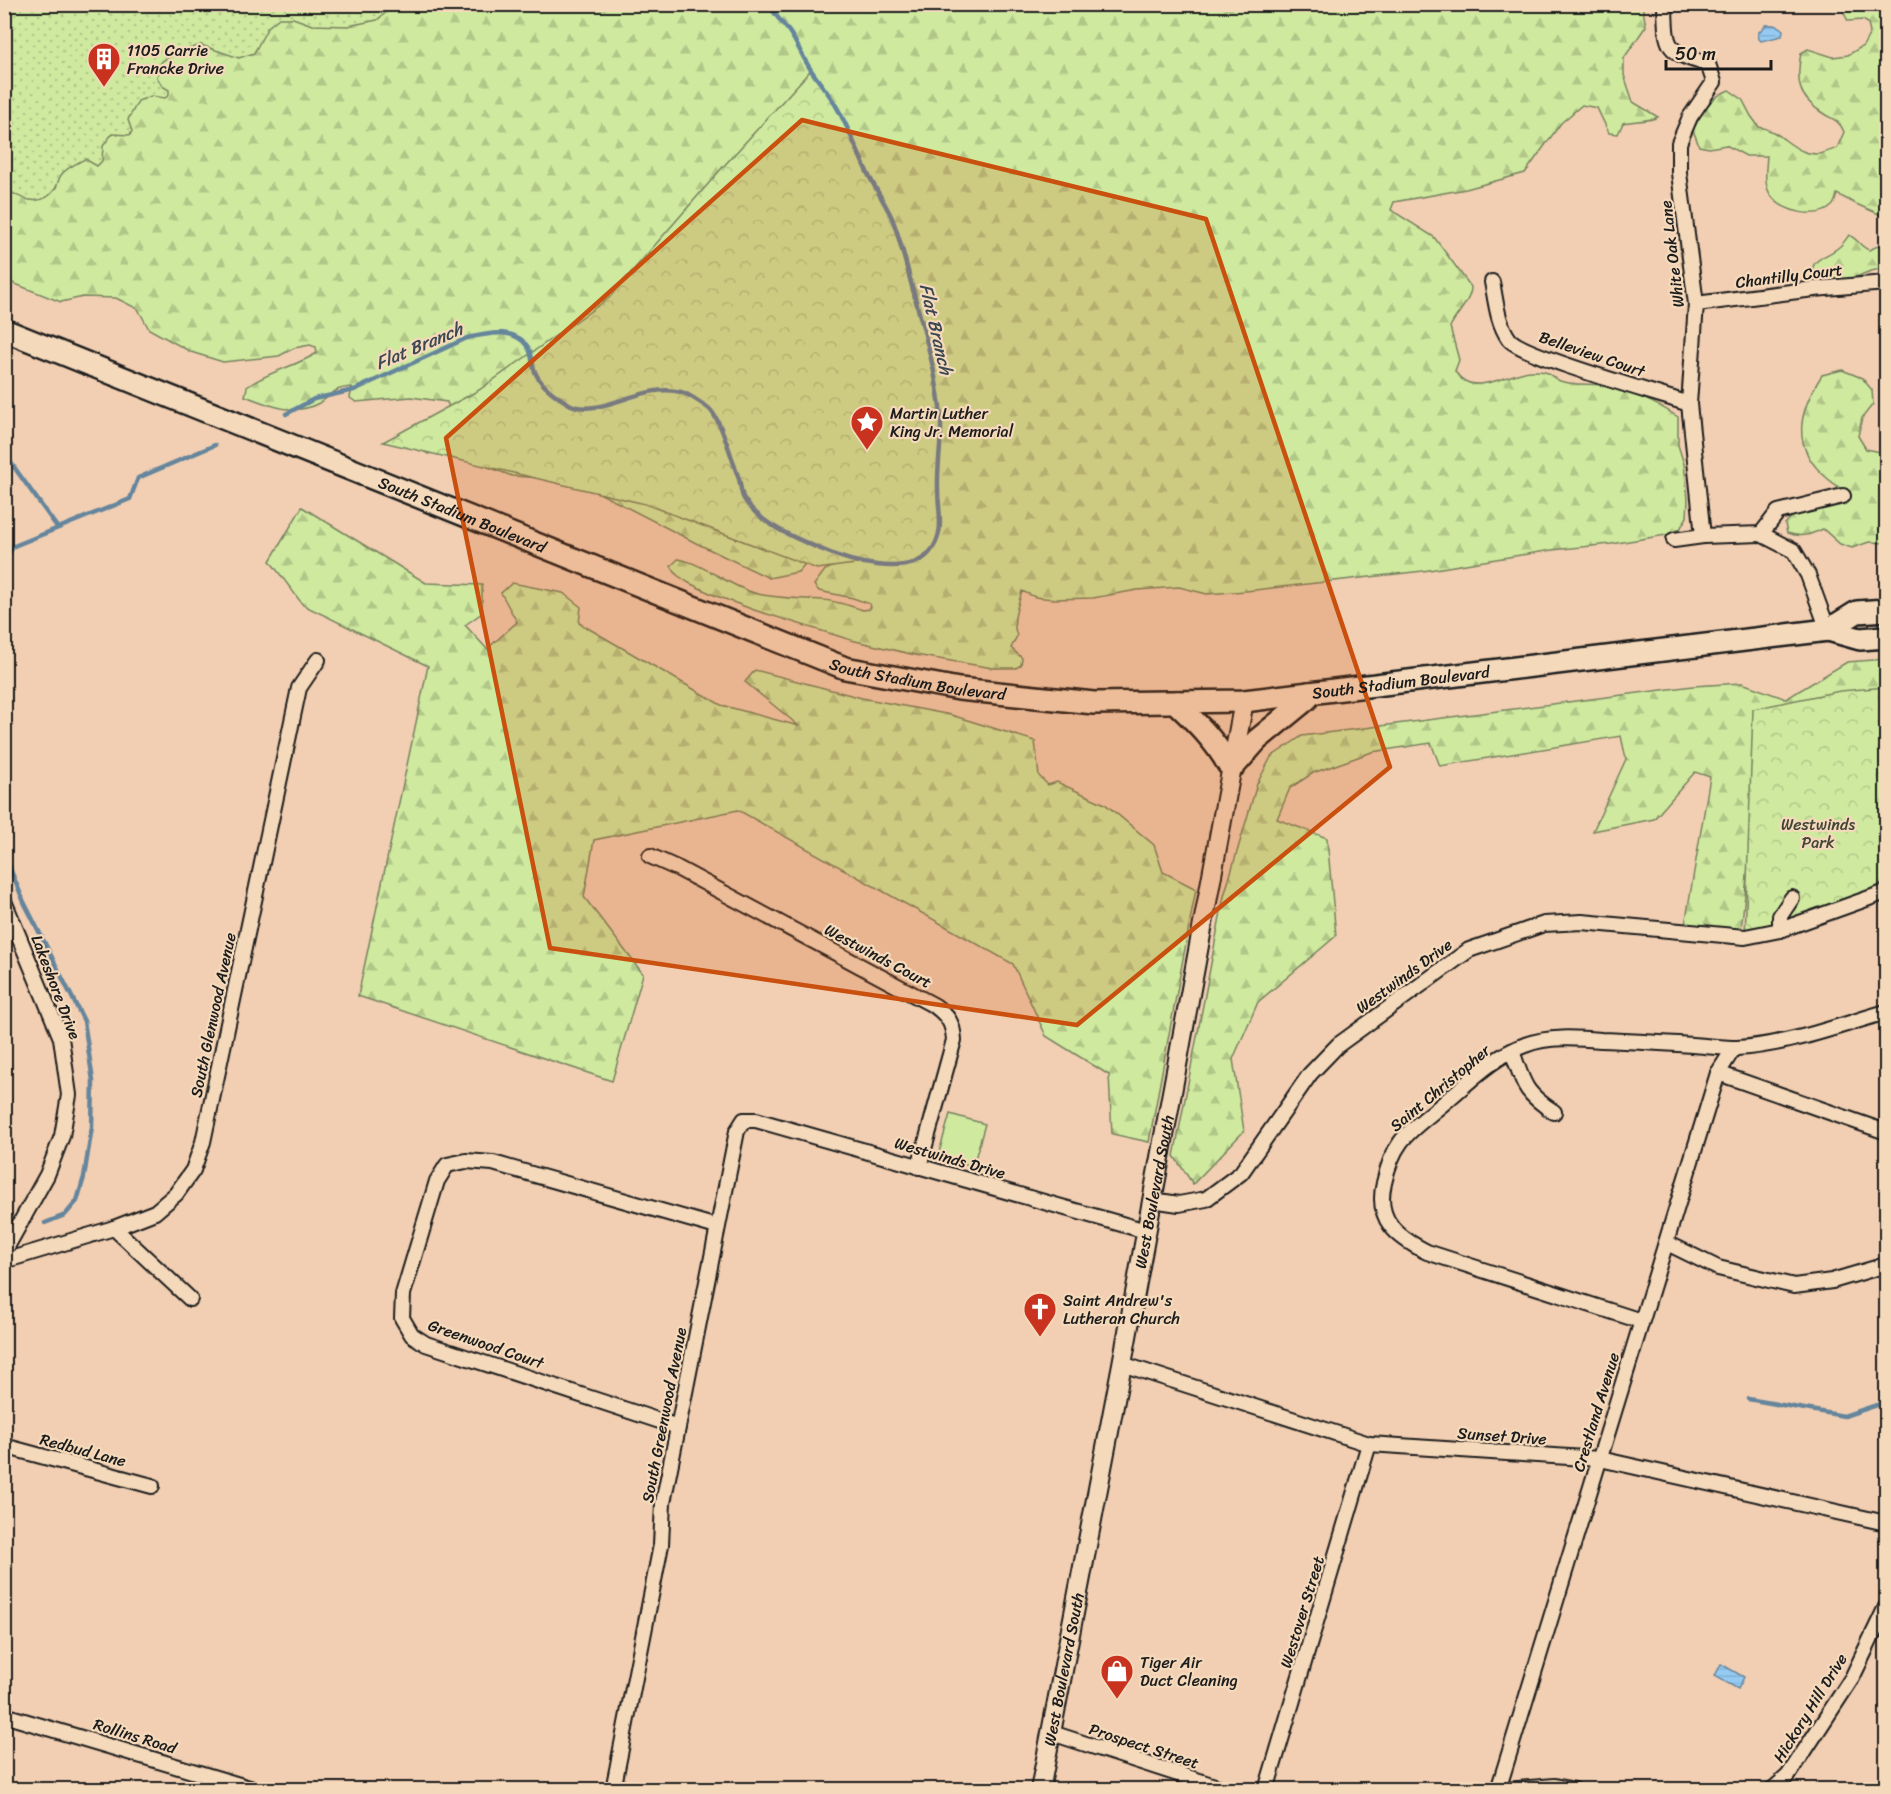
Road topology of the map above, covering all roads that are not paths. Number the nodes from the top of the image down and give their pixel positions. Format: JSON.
{"nodes":[{"id":1,"x":1665,"y":4,"type":"edge"},
{"id":2,"x":1492,"y":282,"type":"dead end"},
{"id":3,"x":1887,"y":283,"type":"edge"},
{"id":4,"x":1696,"y":304,"type":"junction"},
{"id":5,"x":4,"y":330,"type":"edge"},
{"id":6,"x":1689,"y":404,"type":"junction"},
{"id":7,"x":1843,"y":496,"type":"dead end"},
{"id":8,"x":1761,"y":534,"type":"junction"},
{"id":9,"x":1703,"y":536,"type":"junction"},
{"id":10,"x":1674,"y":540,"type":"dead end"},
{"id":11,"x":1887,"y":610,"type":"edge"},
{"id":12,"x":1828,"y":630,"type":"junction"},
{"id":13,"x":1887,"y":637,"type":"edge"},
{"id":14,"x":318,"y":660,"type":"dead end"},
{"id":15,"x":1309,"y":693,"type":"junction"},
{"id":16,"x":1244,"y":700,"type":"junction"},
{"id":17,"x":1178,"y":702,"type":"junction"},
{"id":18,"x":1232,"y":765,"type":"junction"},
{"id":19,"x":651,"y":856,"type":"dead end"},
{"id":20,"x":1887,"y":892,"type":"edge"},
{"id":21,"x":1792,"y":898,"type":"dead end"},
{"id":22,"x":4,"y":901,"type":"edge"},
{"id":23,"x":1780,"y":930,"type":"junction"},
{"id":24,"x":1887,"y":1012,"type":"edge"},
{"id":25,"x":1734,"y":1048,"type":"junction"},
{"id":26,"x":1512,"y":1051,"type":"junction"},
{"id":27,"x":1718,"y":1072,"type":"junction"},
{"id":28,"x":1554,"y":1112,"type":"dead end"},
{"id":29,"x":744,"y":1120,"type":"joint"},
{"id":30,"x":1887,"y":1132,"type":"edge"},
{"id":31,"x":919,"y":1167,"type":"junction"},
{"id":32,"x":1152,"y":1200,"type":"junction"},
{"id":33,"x":717,"y":1227,"type":"junction"},
{"id":34,"x":114,"y":1228,"type":"junction"},
{"id":35,"x":1146,"y":1231,"type":"junction"},
{"id":36,"x":1667,"y":1243,"type":"junction"},
{"id":37,"x":4,"y":1252,"type":"edge"},
{"id":38,"x":4,"y":1261,"type":"edge"},
{"id":39,"x":1887,"y":1265,"type":"edge"},
{"id":40,"x":190,"y":1299,"type":"dead end"},
{"id":41,"x":1641,"y":1321,"type":"junction"},
{"id":42,"x":1122,"y":1364,"type":"junction"},
{"id":43,"x":678,"y":1427,"type":"junction"},
{"id":44,"x":1369,"y":1444,"type":"junction"},
{"id":45,"x":4,"y":1446,"type":"edge"},
{"id":46,"x":1600,"y":1458,"type":"junction"},
{"id":47,"x":152,"y":1486,"type":"dead end"},
{"id":48,"x":1887,"y":1523,"type":"edge"},
{"id":49,"x":1887,"y":1607,"type":"edge"},
{"id":50,"x":4,"y":1715,"type":"edge"},
{"id":51,"x":1052,"y":1733,"type":"junction"},
{"id":52,"x":256,"y":1790,"type":"edge"},
{"id":53,"x":613,"y":1790,"type":"edge"},
{"id":54,"x":1040,"y":1790,"type":"edge"},
{"id":55,"x":1227,"y":1790,"type":"edge"},
{"id":56,"x":1266,"y":1790,"type":"edge"},
{"id":57,"x":1497,"y":1790,"type":"edge"},
{"id":58,"x":1505,"y":1790,"type":"edge"},
{"id":59,"x":1574,"y":1790,"type":"edge"},
{"id":60,"x":1772,"y":1790,"type":"edge"}],
"edges":[{"from":1,"to":4,"type":"street","name":"White Oak Lane"},
{"from":2,"to":6,"type":"street","name":"Belleview Court"},
{"from":3,"to":4,"type":"street","name":"Chantilly Court"},
{"from":4,"to":6,"type":"street","name":"White Oak Lane"},
{"from":5,"to":17,"type":"main road","name":"South Stadium Boulevard"},
{"from":6,"to":9,"type":"street","name":"White Oak Lane"},
{"from":7,"to":8,"type":"street"},
{"from":8,"to":9,"type":"street"},
{"from":8,"to":12,"type":"street"},
{"from":9,"to":10,"type":"street"},
{"from":11,"to":12,"type":"main road","name":"South Stadium Boulevard"},
{"from":12,"to":13,"type":"main road"},
{"from":12,"to":15,"type":"main road","name":"South Stadium Boulevard"},
{"from":14,"to":34,"type":"street","name":"South Glenwood Avenue"},
{"from":15,"to":16,"type":"main road","name":"South Stadium Boulevard"},
{"from":15,"to":18,"type":"main road"},
{"from":16,"to":17,"type":"main road","name":"South Stadium Boulevard"},
{"from":16,"to":18,"type":"main road","name":"West Boulevard South"},
{"from":17,"to":18,"type":"main road"},
{"from":18,"to":32,"type":"main road","name":"West Boulevard South"},
{"from":19,"to":31,"type":"street","name":"Westwinds Court"},
{"from":20,"to":23,"type":"street","name":"Westwinds Drive"},
{"from":21,"to":23,"type":"street"},
{"from":22,"to":37,"type":"street","name":"Lakeshore Drive"},
{"from":23,"to":32,"type":"street","name":"Westwinds Drive"},
{"from":24,"to":25,"type":"street","name":"Saint Christopher"},
{"from":25,"to":26,"type":"street","name":"Saint Christopher"},
{"from":25,"to":27,"type":"street","name":"Crestland Avenue"},
{"from":26,"to":28,"type":"street"},
{"from":26,"to":41,"type":"street","name":"Saint Christopher"},
{"from":27,"to":30,"type":"street"},
{"from":27,"to":36,"type":"street","name":"Crestland Avenue"},
{"from":29,"to":31,"type":"street","name":"Westwinds Drive"},
{"from":29,"to":33,"type":"street","name":"South Greenwood Avenue"},
{"from":31,"to":35,"type":"street","name":"Westwinds Drive"},
{"from":32,"to":35,"type":"main road","name":"West Boulevard South"},
{"from":33,"to":43,"type":"street","name":"South Greenwood Avenue"},
{"from":33,"to":43,"type":"street","name":"Greenwood Court"},
{"from":34,"to":38,"type":"street","name":"South Glenwood Avenue"},
{"from":34,"to":40,"type":"street"},
{"from":35,"to":42,"type":"main road","name":"West Boulevard South"},
{"from":36,"to":39,"type":"street"},
{"from":36,"to":41,"type":"street","name":"Crestland Avenue"},
{"from":41,"to":46,"type":"street","name":"Crestland Avenue"},
{"from":42,"to":44,"type":"street","name":"Sunset Drive"},
{"from":42,"to":51,"type":"main road","name":"West Boulevard South"},
{"from":43,"to":53,"type":"street","name":"South Greenwood Avenue"},
{"from":44,"to":46,"type":"street","name":"Sunset Drive"},
{"from":44,"to":56,"type":"street","name":"Westover Street"},
{"from":45,"to":47,"type":"street","name":"Redbud Lane"},
{"from":46,"to":48,"type":"street","name":"Sunset Drive"},
{"from":46,"to":57,"type":"street","name":"Crestland Avenue"},
{"from":49,"to":60,"type":"street","name":"Hickory Hill Drive"},
{"from":50,"to":52,"type":"street","name":"Rollins Road"},
{"from":51,"to":54,"type":"main road","name":"West Boulevard South"},
{"from":51,"to":55,"type":"street","name":"Prospect Street"},
{"from":58,"to":59,"type":"street"}]}
